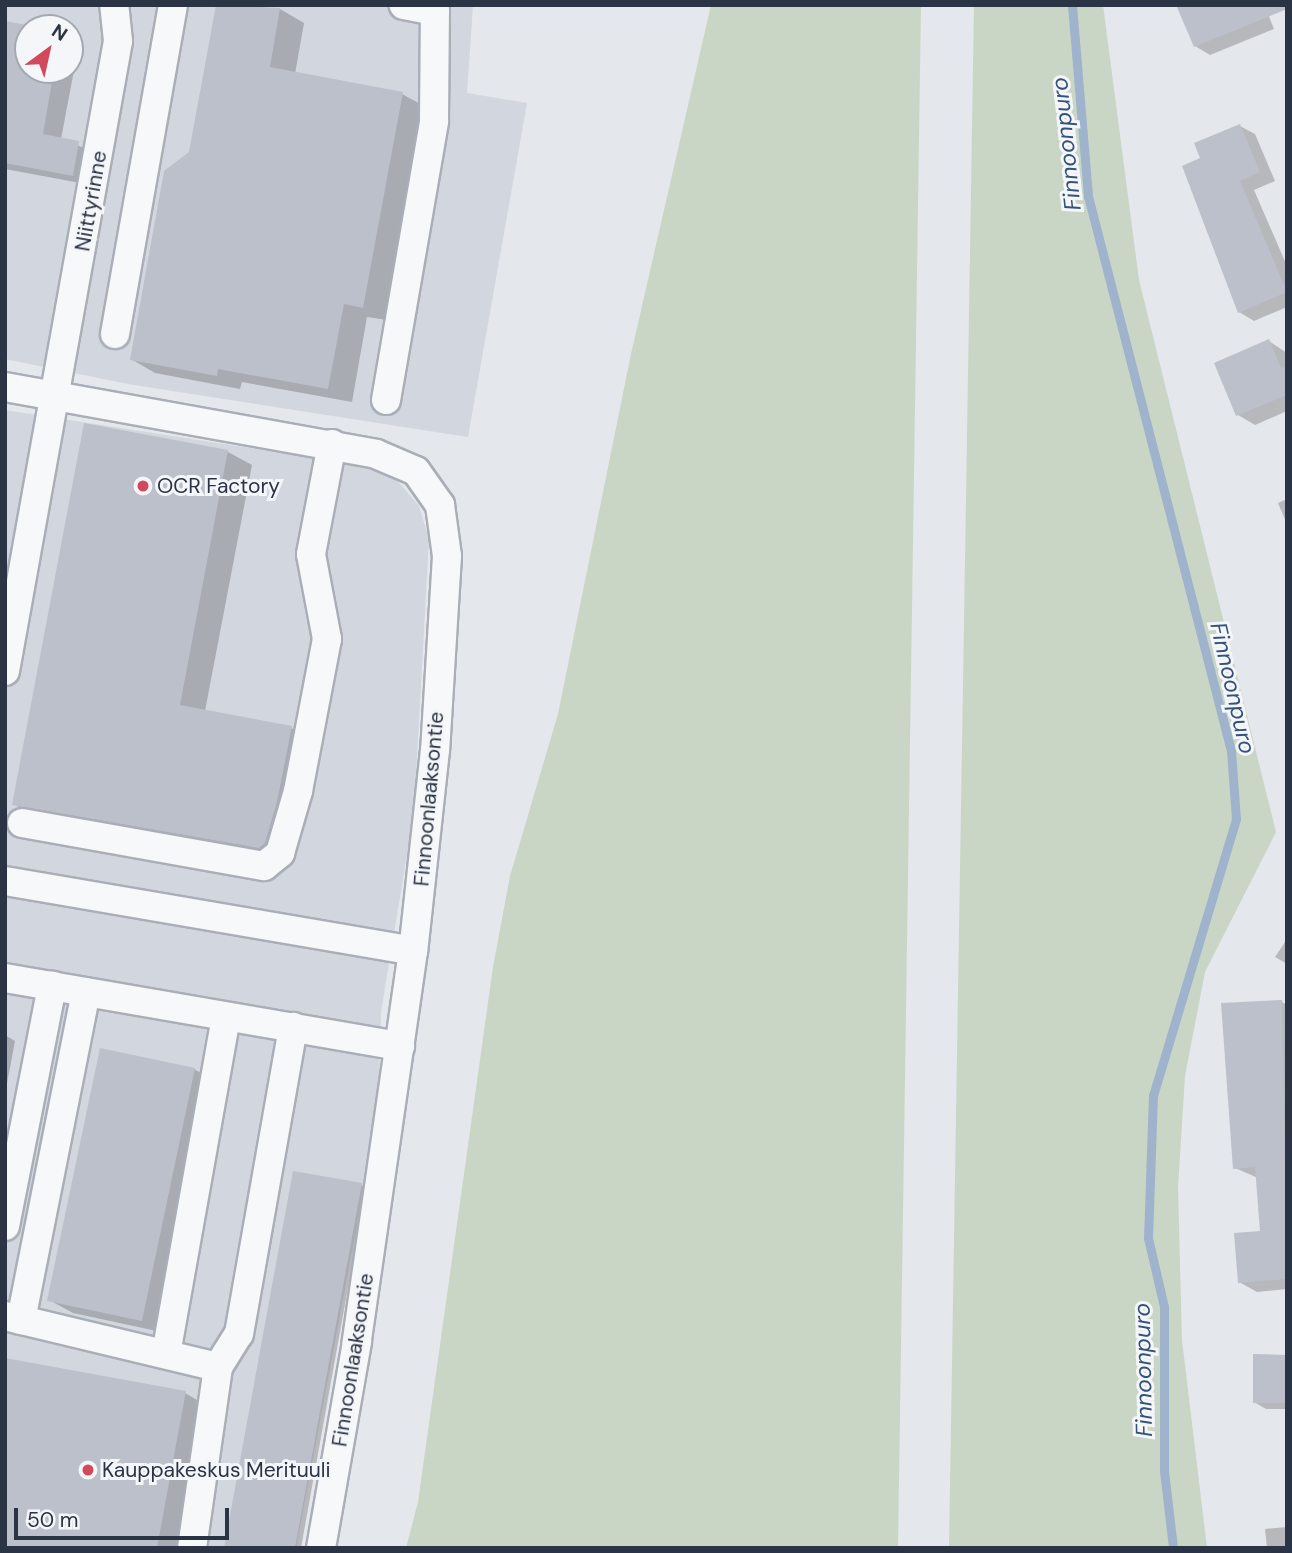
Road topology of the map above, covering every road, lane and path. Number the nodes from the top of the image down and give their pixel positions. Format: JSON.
{"nodes":[{"id":1,"x":114,"y":5,"type":"edge"},
{"id":2,"x":173,"y":5,"type":"edge"},
{"id":3,"x":404,"y":5,"type":"edge"},
{"id":4,"x":435,"y":8,"type":"edge"},
{"id":5,"x":114,"y":334,"type":"dead end"},
{"id":6,"x":5,"y":387,"type":"edge"},
{"id":7,"x":55,"y":396,"type":"junction"},
{"id":8,"x":386,"y":400,"type":"dead end"},
{"id":9,"x":332,"y":444,"type":"junction"},
{"id":10,"x":5,"y":671,"type":"edge"},
{"id":11,"x":22,"y":822,"type":"dead end"},
{"id":12,"x":5,"y":881,"type":"edge"},
{"id":13,"x":414,"y":951,"type":"junction"},
{"id":14,"x":5,"y":978,"type":"edge"},
{"id":15,"x":52,"y":986,"type":"junction"},
{"id":16,"x":86,"y":992,"type":"junction"},
{"id":17,"x":226,"y":1017,"type":"junction"},
{"id":18,"x":293,"y":1027,"type":"junction"},
{"id":19,"x":400,"y":1046,"type":"junction"},
{"id":20,"x":5,"y":1226,"type":"edge"},
{"id":21,"x":13,"y":1318,"type":"edge"},
{"id":22,"x":166,"y":1354,"type":"junction"},
{"id":23,"x":218,"y":1367,"type":"junction"},
{"id":24,"x":192,"y":1548,"type":"edge"},
{"id":25,"x":321,"y":1548,"type":"edge"}],
"edges":[{"from":1,"to":7,"type":"street","name":"Niittyrinne"},
{"from":2,"to":5,"type":"street"},
{"from":3,"to":4,"type":"street"},
{"from":4,"to":8,"type":"street"},
{"from":6,"to":7,"type":"street","name":"Finnoonlaaksontie"},
{"from":7,"to":9,"type":"street","name":"Finnoonlaaksontie"},
{"from":7,"to":10,"type":"street","name":"Niittyrinne"},
{"from":9,"to":11,"type":"street"},
{"from":9,"to":13,"type":"street","name":"Finnoonlaaksontie"},
{"from":12,"to":13,"type":"street"},
{"from":13,"to":19,"type":"street","name":"Finnoonlaaksontie"},
{"from":14,"to":15,"type":"street"},
{"from":15,"to":16,"type":"street"},
{"from":15,"to":20,"type":"street"},
{"from":16,"to":17,"type":"street"},
{"from":16,"to":21,"type":"street"},
{"from":17,"to":18,"type":"street"},
{"from":17,"to":22,"type":"street"},
{"from":18,"to":19,"type":"street"},
{"from":18,"to":23,"type":"street"},
{"from":19,"to":25,"type":"street","name":"Finnoonlaaksontie"},
{"from":21,"to":22,"type":"street"},
{"from":22,"to":23,"type":"street"},
{"from":23,"to":24,"type":"street"}]}
